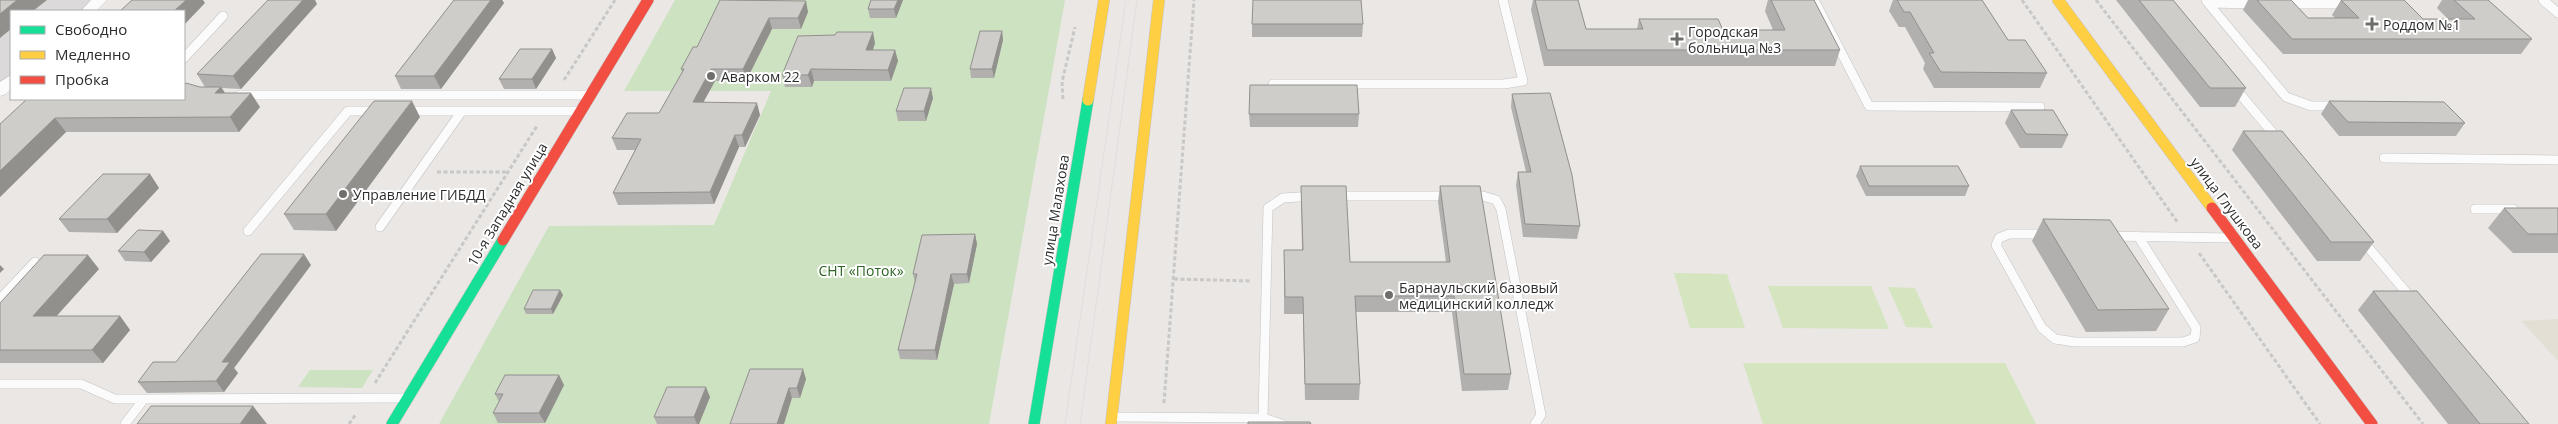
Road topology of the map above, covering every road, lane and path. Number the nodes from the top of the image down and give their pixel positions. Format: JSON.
{"nodes":[{"id":1,"x":100,"y":0,"type":"edge"},
{"id":2,"x":615,"y":0,"type":"edge"},
{"id":3,"x":648,"y":0,"type":"edge"},
{"id":4,"x":1104,"y":0,"type":"edge"},
{"id":5,"x":1159,"y":0,"type":"edge"},
{"id":6,"x":1194,"y":0,"type":"edge"},
{"id":7,"x":1504,"y":0,"type":"edge"},
{"id":8,"x":1814,"y":0,"type":"edge"},
{"id":9,"x":2022,"y":0,"type":"edge"},
{"id":10,"x":2058,"y":0,"type":"edge"},
{"id":11,"x":2096,"y":0,"type":"edge"},
{"id":12,"x":2349,"y":0,"type":"edge"},
{"id":13,"x":2543,"y":0,"type":"edge"},
{"id":14,"x":2207,"y":2,"type":"edge"},
{"id":15,"x":2264,"y":4,"type":"edge"},
{"id":16,"x":2274,"y":4,"type":"edge"},
{"id":17,"x":89,"y":10,"type":"edge"},
{"id":18,"x":2558,"y":13,"type":"edge"},
{"id":19,"x":223,"y":16,"type":"dead end"},
{"id":20,"x":185,"y":57,"type":"edge"},
{"id":21,"x":2224,"y":76,"type":"edge"},
{"id":22,"x":10,"y":81,"type":"edge"},
{"id":23,"x":1273,"y":84,"type":"edge"},
{"id":24,"x":0,"y":91,"type":"edge"},
{"id":25,"x":229,"y":95,"type":"edge"},
{"id":26,"x":555,"y":95,"type":"junction"},
{"id":27,"x":590,"y":95,"type":"junction"},
{"id":28,"x":2349,"y":106,"type":"edge"},
{"id":29,"x":2040,"y":107,"type":"dead end"},
{"id":30,"x":386,"y":111,"type":"edge"},
{"id":31,"x":396,"y":111,"type":"edge"},
{"id":32,"x":462,"y":111,"type":"junction"},
{"id":33,"x":546,"y":111,"type":"junction"},
{"id":34,"x":580,"y":111,"type":"junction"},
{"id":35,"x":2282,"y":144,"type":"edge"},
{"id":36,"x":2384,"y":158,"type":"dead end"},
{"id":37,"x":2558,"y":160,"type":"edge"},
{"id":38,"x":419,"y":172,"type":"junction"},
{"id":39,"x":508,"y":172,"type":"junction"},
{"id":40,"x":2521,"y":209,"type":"edge"},
{"id":41,"x":2475,"y":210,"type":"dead end"},
{"id":42,"x":380,"y":227,"type":"dead end"},
{"id":43,"x":248,"y":231,"type":"dead end"},
{"id":44,"x":2058,"y":235,"type":"edge"},
{"id":45,"x":2358,"y":235,"type":"edge"},
{"id":46,"x":2098,"y":236,"type":"edge"},
{"id":47,"x":2138,"y":236,"type":"junction"},
{"id":48,"x":2188,"y":237,"type":"junction"},
{"id":49,"x":2234,"y":238,"type":"junction"},
{"id":50,"x":35,"y":262,"type":"edge"},
{"id":51,"x":1174,"y":279,"type":"junction"},
{"id":52,"x":1266,"y":281,"type":"junction"},
{"id":53,"x":0,"y":298,"type":"edge"},
{"id":54,"x":2421,"y":310,"type":"edge"},
{"id":55,"x":0,"y":384,"type":"edge"},
{"id":56,"x":365,"y":398,"type":"junction"},
{"id":57,"x":408,"y":398,"type":"junction"},
{"id":58,"x":144,"y":399,"type":"junction"},
{"id":59,"x":1162,"y":418,"type":"junction"},
{"id":60,"x":1264,"y":418,"type":"junction"},
{"id":61,"x":1112,"y":421,"type":"edge"},
{"id":62,"x":126,"y":424,"type":"edge"},
{"id":63,"x":349,"y":424,"type":"edge"},
{"id":64,"x":392,"y":424,"type":"edge"},
{"id":65,"x":1034,"y":424,"type":"edge"},
{"id":66,"x":1282,"y":424,"type":"edge"},
{"id":67,"x":1535,"y":424,"type":"edge"},
{"id":68,"x":2320,"y":424,"type":"edge"},
{"id":69,"x":2372,"y":424,"type":"edge"},
{"id":70,"x":2423,"y":424,"type":"edge"}],
"edges":[{"from":1,"to":17,"type":"street"},
{"from":2,"to":26,"type":"path"},
{"from":3,"to":27,"type":"street","name":"10-я Западная улица"},
{"from":4,"to":65,"type":"street","name":"улица Малахова"},
{"from":5,"to":61,"type":"street"},
{"from":6,"to":51,"type":"path"},
{"from":7,"to":23,"type":"lane"},
{"from":8,"to":29,"type":"lane"},
{"from":9,"to":48,"type":"path"},
{"from":10,"to":49,"type":"street","name":"улица Глушкова"},
{"from":11,"to":70,"type":"path"},
{"from":12,"to":16,"type":"lane"},
{"from":13,"to":18,"type":"lane"},
{"from":14,"to":15,"type":"lane"},
{"from":14,"to":28,"type":"lane"},
{"from":19,"to":20,"type":"lane"},
{"from":21,"to":35,"type":"lane"},
{"from":22,"to":24,"type":"street"},
{"from":25,"to":26,"type":"lane"},
{"from":26,"to":27,"type":"lane"},
{"from":27,"to":34,"type":"street","name":"10-я Западная улица"},
{"from":30,"to":43,"type":"lane"},
{"from":31,"to":32,"type":"lane"},
{"from":32,"to":33,"type":"lane"},
{"from":32,"to":38,"type":"lane"},
{"from":33,"to":34,"type":"lane"},
{"from":33,"to":39,"type":"path"},
{"from":34,"to":57,"type":"street","name":"10-я Западная улица"},
{"from":36,"to":37,"type":"lane"},
{"from":38,"to":39,"type":"path"},
{"from":38,"to":42,"type":"lane"},
{"from":39,"to":56,"type":"path"},
{"from":40,"to":41,"type":"lane"},
{"from":44,"to":47,"type":"lane"},
{"from":45,"to":54,"type":"lane"},
{"from":46,"to":47,"type":"lane"},
{"from":47,"to":48,"type":"lane"},
{"from":48,"to":49,"type":"lane"},
{"from":48,"to":68,"type":"path"},
{"from":49,"to":69,"type":"street","name":"улица Глушкова"},
{"from":50,"to":53,"type":"lane"},
{"from":51,"to":52,"type":"path"},
{"from":51,"to":59,"type":"path"},
{"from":52,"to":60,"type":"lane"},
{"from":52,"to":67,"type":"lane"},
{"from":55,"to":58,"type":"lane"},
{"from":56,"to":57,"type":"lane"},
{"from":56,"to":58,"type":"lane"},
{"from":56,"to":63,"type":"path"},
{"from":57,"to":64,"type":"street","name":"10-я Западная улица"},
{"from":58,"to":62,"type":"lane"},
{"from":59,"to":60,"type":"lane"},
{"from":59,"to":61,"type":"lane"},
{"from":60,"to":66,"type":"lane"}]}
